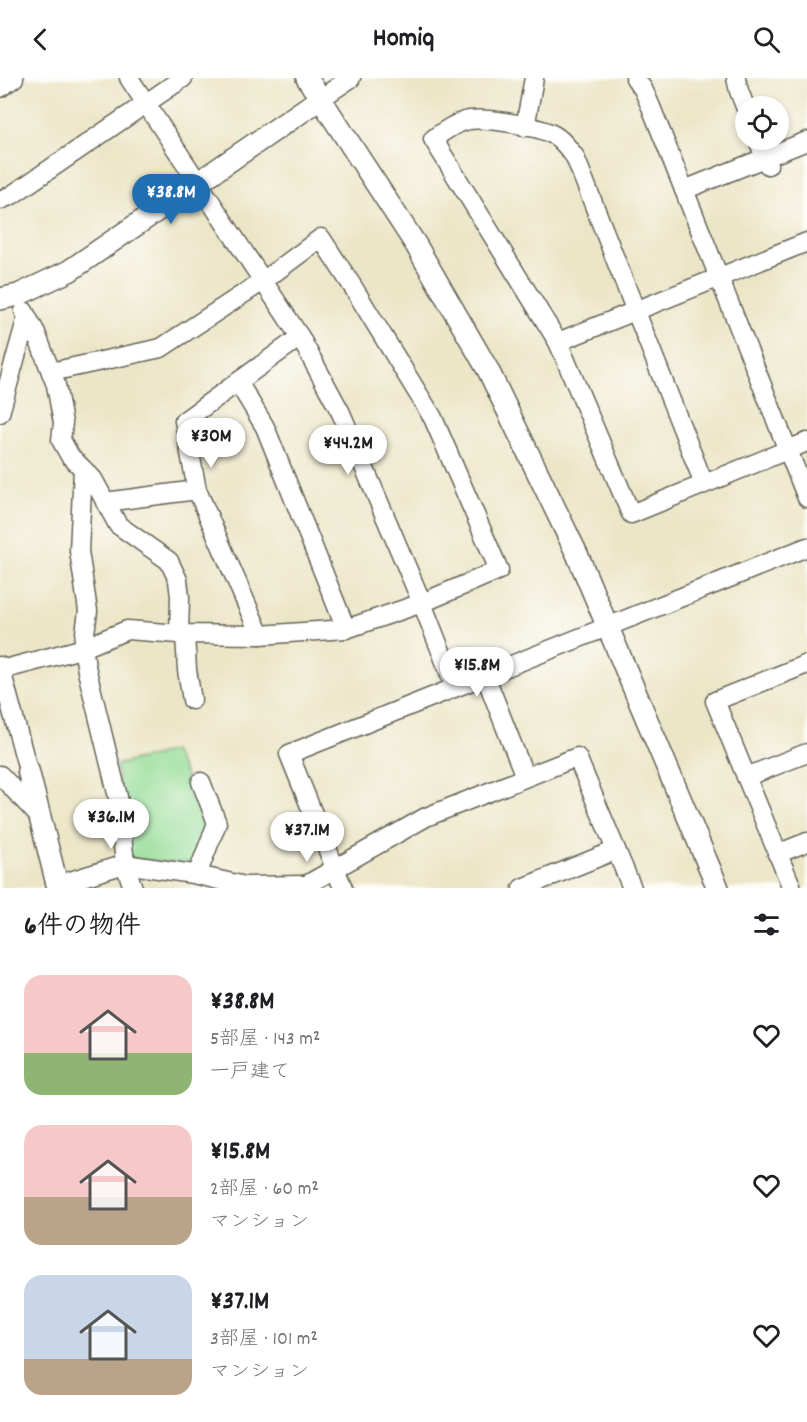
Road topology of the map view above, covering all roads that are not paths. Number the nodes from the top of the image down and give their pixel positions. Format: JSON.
{"nodes":[{"id":1,"x":14,"y":78,"type":"edge"},
{"id":2,"x":129,"y":78,"type":"edge"},
{"id":3,"x":183,"y":78,"type":"edge"},
{"id":4,"x":307,"y":78,"type":"edge"},
{"id":5,"x":351,"y":78,"type":"edge"},
{"id":6,"x":534,"y":78,"type":"edge"},
{"id":7,"x":634,"y":78,"type":"edge"},
{"id":8,"x":736,"y":78,"type":"edge"},
{"id":9,"x":0,"y":88,"type":"edge"},
{"id":10,"x":741,"y":96,"type":"edge"},
{"id":11,"x":321,"y":99,"type":"junction"},
{"id":12,"x":146,"y":102,"type":"junction"},
{"id":13,"x":525,"y":127,"type":"junction"},
{"id":14,"x":807,"y":141,"type":"edge"},
{"id":15,"x":762,"y":150,"type":"edge"},
{"id":16,"x":767,"y":161,"type":"junction"},
{"id":17,"x":199,"y":183,"type":"junction"},
{"id":18,"x":684,"y":190,"type":"junction"},
{"id":19,"x":0,"y":200,"type":"edge"},
{"id":20,"x":807,"y":242,"type":"edge"},
{"id":21,"x":719,"y":277,"type":"junction"},
{"id":22,"x":263,"y":281,"type":"junction"},
{"id":23,"x":9,"y":297,"type":"edge"},
{"id":24,"x":636,"y":310,"type":"junction"},
{"id":25,"x":27,"y":317,"type":"junction"},
{"id":26,"x":300,"y":337,"type":"junction"},
{"id":27,"x":558,"y":342,"type":"junction"},
{"id":28,"x":51,"y":372,"type":"junction"},
{"id":29,"x":238,"y":382,"type":"junction"},
{"id":30,"x":0,"y":414,"type":"edge"},
{"id":31,"x":807,"y":442,"type":"edge"},
{"id":32,"x":788,"y":451,"type":"junction"},
{"id":33,"x":83,"y":469,"type":"junction"},
{"id":34,"x":704,"y":483,"type":"junction"},
{"id":35,"x":197,"y":490,"type":"junction"},
{"id":36,"x":807,"y":498,"type":"edge"},
{"id":37,"x":105,"y":502,"type":"junction"},
{"id":38,"x":807,"y":548,"type":"edge"},
{"id":39,"x":422,"y":603,"type":"junction"},
{"id":40,"x":609,"y":627,"type":"junction"},
{"id":41,"x":346,"y":629,"type":"junction"},
{"id":42,"x":182,"y":634,"type":"junction"},
{"id":43,"x":260,"y":635,"type":"junction"},
{"id":44,"x":83,"y":648,"type":"junction"},
{"id":45,"x":807,"y":663,"type":"edge"},
{"id":46,"x":0,"y":668,"type":"edge"},
{"id":47,"x":485,"y":675,"type":"junction"},
{"id":48,"x":455,"y":687,"type":"junction"},
{"id":49,"x":192,"y":700,"type":"dead end"},
{"id":50,"x":807,"y":753,"type":"edge"},
{"id":51,"x":28,"y":770,"type":"joint"},
{"id":52,"x":0,"y":775,"type":"edge"},
{"id":53,"x":525,"y":777,"type":"junction"},
{"id":54,"x":746,"y":777,"type":"junction"},
{"id":55,"x":201,"y":782,"type":"dead end"},
{"id":56,"x":39,"y":816,"type":"junction"},
{"id":57,"x":807,"y":842,"type":"edge"},
{"id":58,"x":616,"y":850,"type":"junction"},
{"id":59,"x":777,"y":854,"type":"junction"},
{"id":60,"x":125,"y":864,"type":"junction"},
{"id":61,"x":335,"y":868,"type":"junction"},
{"id":62,"x":197,"y":874,"type":"junction"},
{"id":63,"x":58,"y":886,"type":"edge"},
{"id":64,"x":302,"y":886,"type":"edge"},
{"id":65,"x":133,"y":888,"type":"edge"},
{"id":66,"x":343,"y":888,"type":"edge"},
{"id":67,"x":522,"y":888,"type":"edge"},
{"id":68,"x":632,"y":888,"type":"edge"},
{"id":69,"x":718,"y":888,"type":"edge"},
{"id":70,"x":792,"y":888,"type":"edge"}],
"edges":[{"from":1,"to":9,"type":"street"},
{"from":2,"to":12,"type":"street"},
{"from":3,"to":12,"type":"street"},
{"from":4,"to":11,"type":"street"},
{"from":5,"to":11,"type":"street"},
{"from":6,"to":13,"type":"street"},
{"from":7,"to":18,"type":"street"},
{"from":8,"to":10,"type":"street"},
{"from":11,"to":17,"type":"street"},
{"from":11,"to":40,"type":"street"},
{"from":12,"to":17,"type":"street"},
{"from":12,"to":19,"type":"street"},
{"from":13,"to":24,"type":"street"},
{"from":13,"to":27,"type":"street"},
{"from":14,"to":16,"type":"street"},
{"from":15,"to":16,"type":"street"},
{"from":16,"to":18,"type":"street"},
{"from":17,"to":22,"type":"street"},
{"from":17,"to":23,"type":"street"},
{"from":18,"to":21,"type":"street"},
{"from":20,"to":21,"type":"street"},
{"from":21,"to":24,"type":"street"},
{"from":21,"to":32,"type":"street"},
{"from":22,"to":26,"type":"street"},
{"from":22,"to":28,"type":"street"},
{"from":22,"to":39,"type":"street"},
{"from":23,"to":25,"type":"street"},
{"from":24,"to":27,"type":"street"},
{"from":24,"to":34,"type":"street"},
{"from":25,"to":28,"type":"street"},
{"from":25,"to":30,"type":"street"},
{"from":26,"to":29,"type":"street"},
{"from":26,"to":39,"type":"street"},
{"from":27,"to":34,"type":"street"},
{"from":28,"to":33,"type":"street"},
{"from":29,"to":35,"type":"street"},
{"from":29,"to":41,"type":"street"},
{"from":31,"to":32,"type":"street"},
{"from":32,"to":34,"type":"street"},
{"from":32,"to":36,"type":"street"},
{"from":33,"to":37,"type":"street"},
{"from":33,"to":44,"type":"street"},
{"from":35,"to":37,"type":"street"},
{"from":35,"to":43,"type":"street"},
{"from":37,"to":42,"type":"street"},
{"from":38,"to":40,"type":"street"},
{"from":39,"to":41,"type":"street"},
{"from":39,"to":48,"type":"street"},
{"from":40,"to":47,"type":"street"},
{"from":40,"to":69,"type":"street"},
{"from":41,"to":43,"type":"street"},
{"from":42,"to":43,"type":"street"},
{"from":42,"to":44,"type":"street"},
{"from":42,"to":49,"type":"street"},
{"from":44,"to":46,"type":"street"},
{"from":44,"to":60,"type":"street"},
{"from":45,"to":54,"type":"street"},
{"from":46,"to":51,"type":"street"},
{"from":47,"to":48,"type":"street"},
{"from":47,"to":53,"type":"street"},
{"from":48,"to":61,"type":"street"},
{"from":50,"to":54,"type":"street"},
{"from":51,"to":56,"type":"street"},
{"from":52,"to":56,"type":"street"},
{"from":53,"to":58,"type":"street"},
{"from":53,"to":61,"type":"street"},
{"from":54,"to":59,"type":"street"},
{"from":55,"to":62,"type":"street"},
{"from":56,"to":63,"type":"street"},
{"from":57,"to":59,"type":"street"},
{"from":58,"to":67,"type":"street"},
{"from":58,"to":68,"type":"street"},
{"from":59,"to":70,"type":"street"},
{"from":60,"to":62,"type":"street"},
{"from":60,"to":63,"type":"street"},
{"from":60,"to":65,"type":"street"},
{"from":61,"to":64,"type":"street"},
{"from":61,"to":66,"type":"street"},
{"from":62,"to":64,"type":"street"}]}
